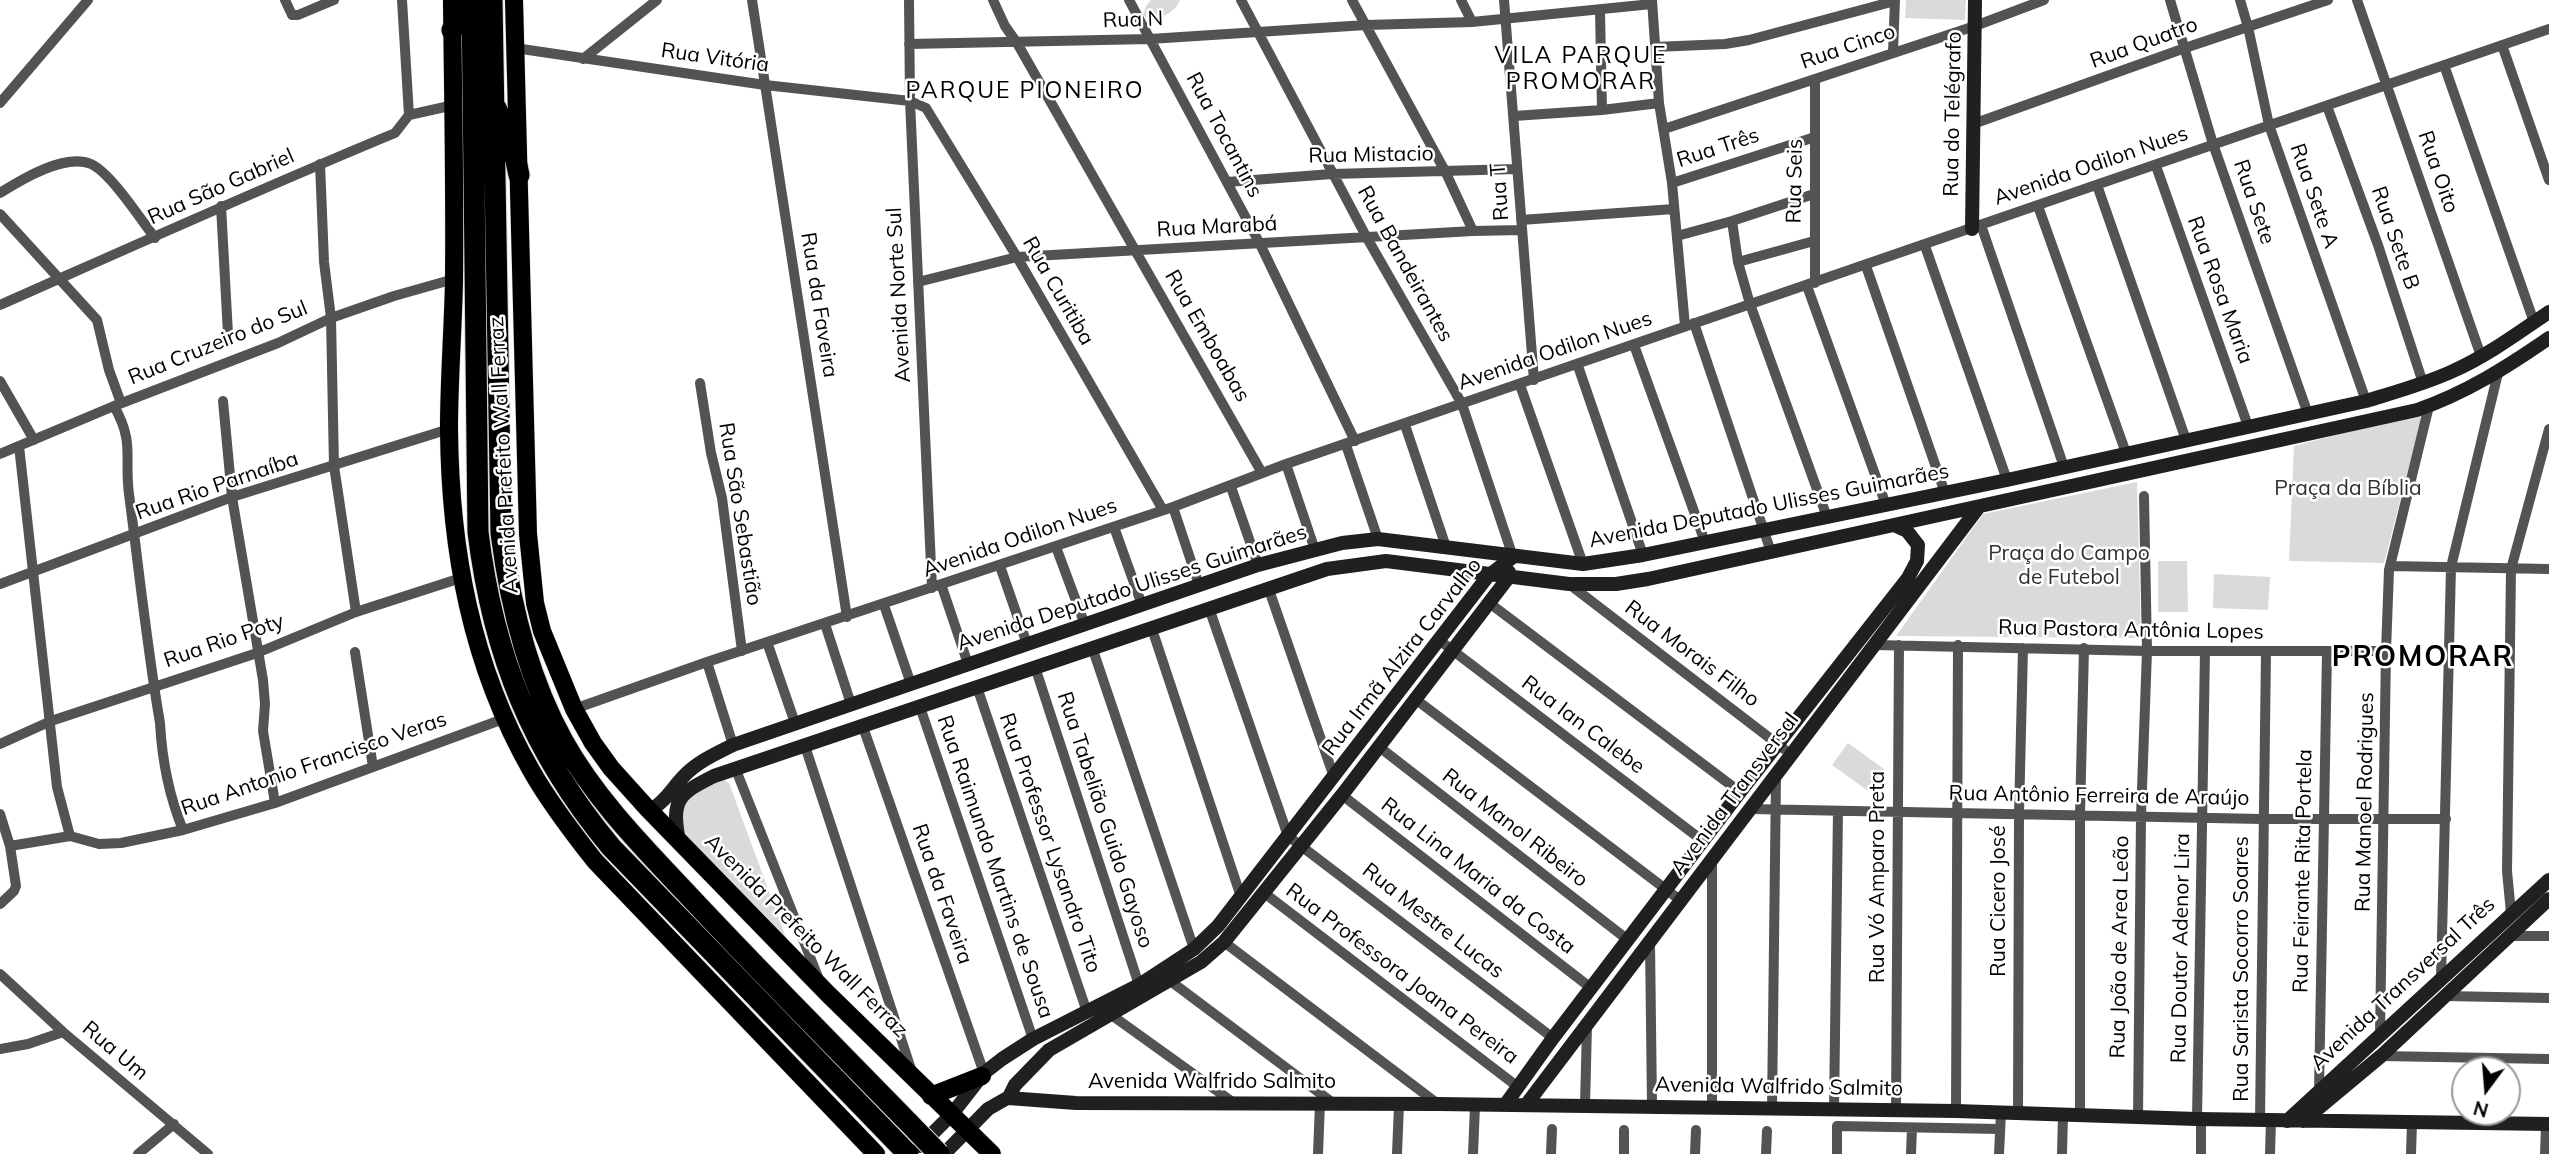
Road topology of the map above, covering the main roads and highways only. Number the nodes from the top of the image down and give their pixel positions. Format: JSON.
{"nodes":[{"id":1,"x":452,"y":0,"type":"edge"},
{"id":2,"x":472,"y":0,"type":"edge"},
{"id":3,"x":492,"y":0,"type":"edge"},
{"id":4,"x":514,"y":0,"type":"edge"},
{"id":5,"x":452,"y":30,"type":"junction"},
{"id":6,"x":493,"y":103,"type":"junction"},
{"id":7,"x":519,"y":175,"type":"junction"},
{"id":8,"x":985,"y":1074,"type":"road end"},
{"id":9,"x":931,"y":1096,"type":"junction"},
{"id":10,"x":876,"y":1154,"type":"edge"},
{"id":11,"x":910,"y":1154,"type":"edge"},
{"id":12,"x":941,"y":1154,"type":"edge"},
{"id":13,"x":992,"y":1154,"type":"edge"}],
"edges":[{"from":1,"to":5,"type":"main road","name":"Avenida Prefeito Wall Ferraz"},
{"from":2,"to":5,"type":"highway"},
{"from":2,"to":11,"type":"highway","name":"Avenida Prefeito Wall Ferraz"},
{"from":3,"to":6,"type":"highway","name":"Avenida Prefeito Wall Ferraz"},
{"from":4,"to":7,"type":"main road","name":"Avenida Prefeito Wall Ferraz"},
{"from":5,"to":10,"type":"main road","name":"Avenida Prefeito Wall Ferraz"},
{"from":6,"to":7,"type":"highway"},
{"from":6,"to":12,"type":"highway","name":"Avenida Prefeito Wall Ferraz","bridge":true},
{"from":7,"to":9,"type":"main road","name":"Avenida Prefeito Wall Ferraz"},
{"from":8,"to":9,"type":"main road"},
{"from":9,"to":13,"type":"main road","name":"Avenida Prefeito Wall Ferraz"}]}
